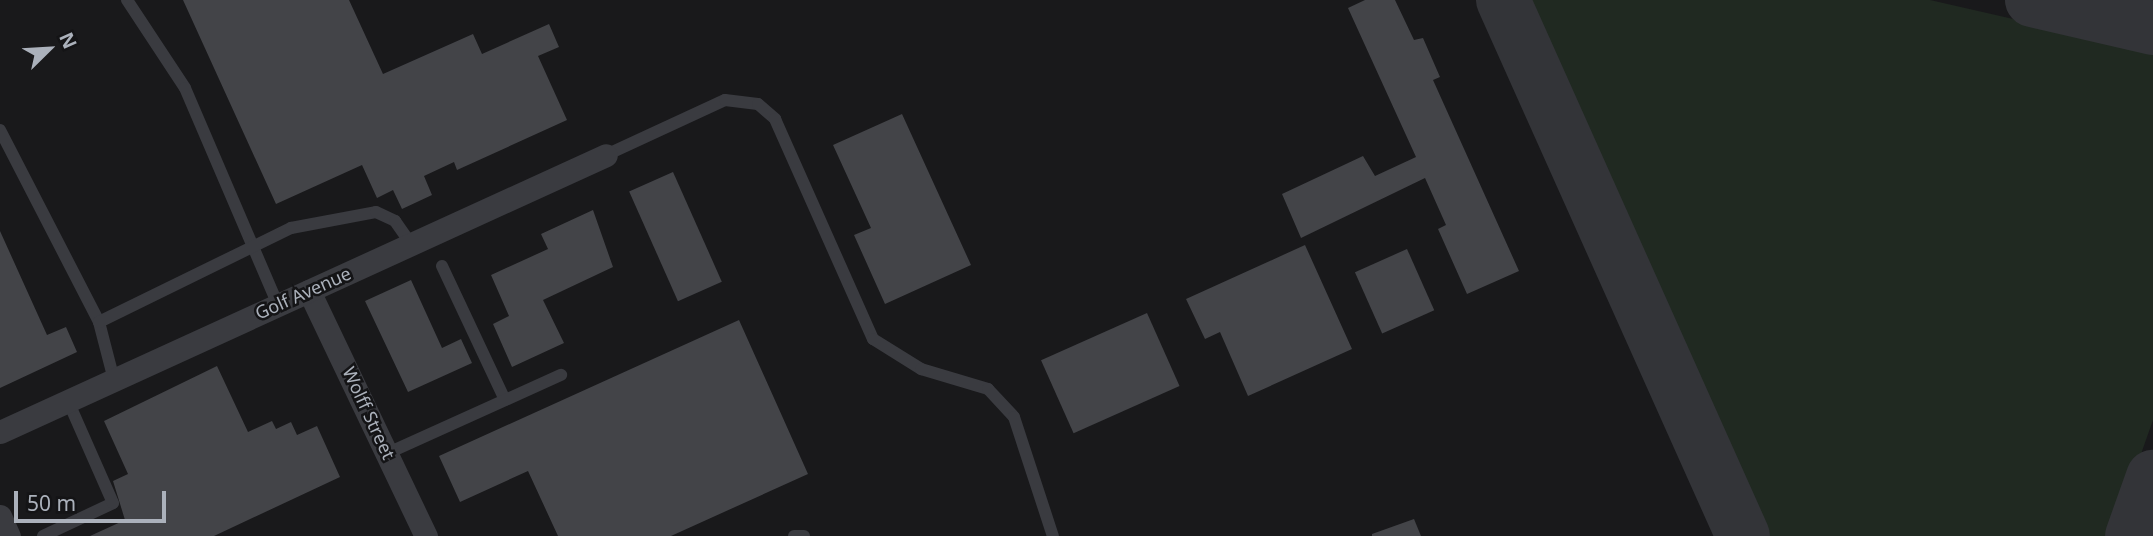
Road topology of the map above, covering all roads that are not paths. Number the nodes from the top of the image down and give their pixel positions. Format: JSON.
{"nodes":[{"id":1,"x":127,"y":0,"type":"edge"},
{"id":2,"x":0,"y":130,"type":"edge"},
{"id":3,"x":606,"y":155,"type":"joint"},
{"id":4,"x":256,"y":244,"type":"junction"},
{"id":5,"x":411,"y":244,"type":"junction"},
{"id":6,"x":442,"y":266,"type":"dead end"},
{"id":7,"x":309,"y":290,"type":"junction"},
{"id":8,"x":278,"y":305,"type":"junction"},
{"id":9,"x":99,"y":322,"type":"junction"},
{"id":10,"x":561,"y":374,"type":"dead end"},
{"id":11,"x":114,"y":380,"type":"junction"},
{"id":12,"x":505,"y":400,"type":"junction"},
{"id":13,"x":68,"y":401,"type":"junction"},
{"id":14,"x":0,"y":432,"type":"edge"},
{"id":15,"x":388,"y":453,"type":"junction"},
{"id":16,"x":0,"y":516,"type":"edge"},
{"id":17,"x":9,"y":536,"type":"edge"},
{"id":18,"x":43,"y":536,"type":"edge"},
{"id":19,"x":426,"y":536,"type":"edge"},
{"id":20,"x":794,"y":536,"type":"edge"},
{"id":21,"x":804,"y":536,"type":"edge"},
{"id":22,"x":1053,"y":536,"type":"edge"}],
"edges":[{"from":1,"to":4,"type":"lane"},
{"from":2,"to":9,"type":"lane"},
{"from":3,"to":5,"type":"street","name":"Golf Avenue"},
{"from":3,"to":22,"type":"lane"},
{"from":4,"to":5,"type":"lane"},
{"from":4,"to":8,"type":"lane"},
{"from":4,"to":9,"type":"lane"},
{"from":5,"to":7,"type":"street","name":"Golf Avenue"},
{"from":6,"to":12,"type":"lane"},
{"from":7,"to":8,"type":"street","name":"Golf Avenue"},
{"from":7,"to":15,"type":"street","name":"Wolff Street"},
{"from":8,"to":11,"type":"street","name":"Golf Avenue"},
{"from":9,"to":11,"type":"lane"},
{"from":10,"to":12,"type":"lane"},
{"from":11,"to":13,"type":"street","name":"Golf Avenue"},
{"from":12,"to":15,"type":"lane"},
{"from":13,"to":14,"type":"street","name":"Golf Avenue"},
{"from":13,"to":18,"type":"lane"},
{"from":15,"to":19,"type":"street","name":"Wolff Street"},
{"from":16,"to":17,"type":"street"},
{"from":20,"to":21,"type":"lane"}]}
